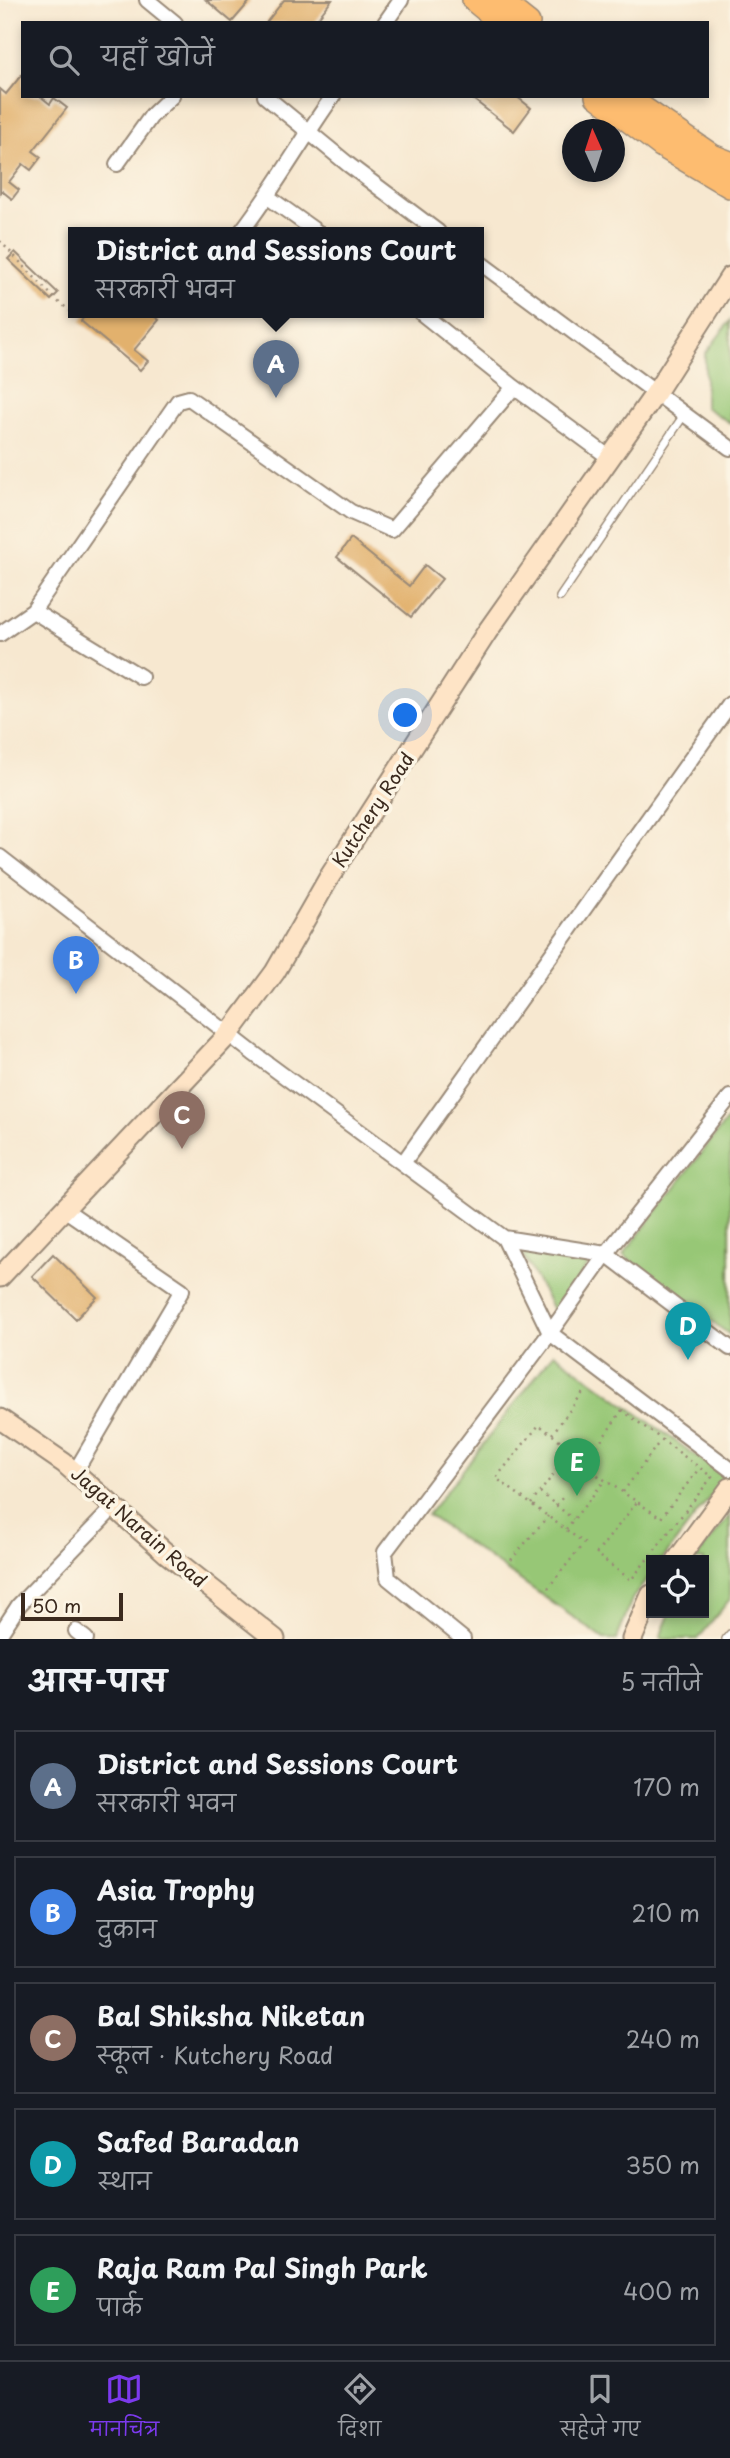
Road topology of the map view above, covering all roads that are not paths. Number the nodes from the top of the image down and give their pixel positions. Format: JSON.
{"nodes":[{"id":1,"x":147,"y":0,"type":"edge"},
{"id":2,"x":401,"y":0,"type":"edge"},
{"id":3,"x":474,"y":0,"type":"edge"},
{"id":4,"x":499,"y":0,"type":"edge"},
{"id":5,"x":173,"y":21,"type":"edge"},
{"id":6,"x":386,"y":21,"type":"edge"},
{"id":7,"x":500,"y":21,"type":"edge"},
{"id":8,"x":525,"y":21,"type":"edge"},
{"id":9,"x":170,"y":98,"type":"edge"},
{"id":10,"x":267,"y":98,"type":"edge"},
{"id":11,"x":332,"y":98,"type":"edge"},
{"id":12,"x":600,"y":98,"type":"edge"},
{"id":13,"x":628,"y":98,"type":"edge"},
{"id":14,"x":308,"y":131,"type":"junction"},
{"id":15,"x":730,"y":163,"type":"edge"},
{"id":16,"x":117,"y":164,"type":"dead end"},
{"id":17,"x":730,"y":186,"type":"edge"},
{"id":18,"x":268,"y":197,"type":"junction"},
{"id":19,"x":245,"y":227,"type":"edge"},
{"id":20,"x":310,"y":227,"type":"edge"},
{"id":21,"x":432,"y":227,"type":"edge"},
{"id":22,"x":484,"y":266,"type":"edge"},
{"id":23,"x":730,"y":277,"type":"edge"},
{"id":24,"x":427,"y":318,"type":"edge"},
{"id":25,"x":513,"y":387,"type":"junction"},
{"id":26,"x":655,"y":394,"type":"junction"},
{"id":27,"x":684,"y":415,"type":"junction"},
{"id":28,"x":730,"y":448,"type":"edge"},
{"id":29,"x":610,"y":458,"type":"junction"},
{"id":30,"x":560,"y":597,"type":"dead end"},
{"id":31,"x":33,"y":611,"type":"junction"},
{"id":32,"x":0,"y":634,"type":"edge"},
{"id":33,"x":141,"y":677,"type":"dead end"},
{"id":34,"x":730,"y":704,"type":"edge"},
{"id":35,"x":0,"y":857,"type":"edge"},
{"id":36,"x":229,"y":1034,"type":"junction"},
{"id":37,"x":730,"y":1097,"type":"edge"},
{"id":38,"x":403,"y":1163,"type":"junction"},
{"id":39,"x":64,"y":1209,"type":"junction"},
{"id":40,"x":504,"y":1238,"type":"junction"},
{"id":41,"x":606,"y":1254,"type":"junction"},
{"id":42,"x":0,"y":1277,"type":"edge"},
{"id":43,"x":550,"y":1333,"type":"junction"},
{"id":44,"x":730,"y":1348,"type":"edge"},
{"id":45,"x":0,"y":1419,"type":"edge"},
{"id":46,"x":730,"y":1469,"type":"edge"},
{"id":47,"x":75,"y":1472,"type":"junction"},
{"id":48,"x":730,"y":1488,"type":"edge"},
{"id":49,"x":114,"y":1507,"type":"junction"},
{"id":50,"x":681,"y":1555,"type":"edge"},
{"id":51,"x":646,"y":1607,"type":"edge"},
{"id":52,"x":0,"y":1634,"type":"edge"},
{"id":53,"x":730,"y":1634,"type":"edge"},
{"id":54,"x":275,"y":1639,"type":"edge"},
{"id":55,"x":463,"y":1639,"type":"edge"},
{"id":56,"x":632,"y":1639,"type":"edge"},
{"id":57,"x":726,"y":1639,"type":"edge"}],
"edges":[{"from":1,"to":5,"type":"street"},
{"from":2,"to":6,"type":"street"},
{"from":3,"to":7,"type":"main road"},
{"from":4,"to":8,"type":"main road"},
{"from":9,"to":16,"type":"street"},
{"from":10,"to":14,"type":"street"},
{"from":11,"to":14,"type":"street"},
{"from":12,"to":17,"type":"main road"},
{"from":13,"to":15,"type":"main road"},
{"from":14,"to":18,"type":"street"},
{"from":14,"to":21,"type":"street"},
{"from":18,"to":19,"type":"street"},
{"from":18,"to":20,"type":"street"},
{"from":22,"to":26,"type":"street"},
{"from":23,"to":26,"type":"street","name":"Kutchery Road"},
{"from":24,"to":25,"type":"street"},
{"from":25,"to":29,"type":"street"},
{"from":25,"to":31,"type":"street"},
{"from":26,"to":27,"type":"street"},
{"from":26,"to":29,"type":"street","name":"Kutchery Road"},
{"from":27,"to":28,"type":"street"},
{"from":27,"to":30,"type":"lane"},
{"from":29,"to":36,"type":"street","name":"Kutchery Road"},
{"from":31,"to":32,"type":"street"},
{"from":31,"to":33,"type":"street"},
{"from":34,"to":38,"type":"street"},
{"from":35,"to":36,"type":"street"},
{"from":36,"to":38,"type":"street"},
{"from":36,"to":39,"type":"street","name":"Kutchery Road"},
{"from":37,"to":41,"type":"street"},
{"from":38,"to":40,"type":"street"},
{"from":39,"to":42,"type":"street","name":"Kutchery Road"},
{"from":39,"to":47,"type":"street"},
{"from":40,"to":41,"type":"street"},
{"from":40,"to":43,"type":"street"},
{"from":41,"to":43,"type":"street"},
{"from":41,"to":44,"type":"street"},
{"from":43,"to":46,"type":"street"},
{"from":43,"to":55,"type":"street"},
{"from":45,"to":47,"type":"street","name":"Jagat Narain Road"},
{"from":47,"to":49,"type":"street","name":"Jagat Narain Road"},
{"from":48,"to":50,"type":"street"},
{"from":49,"to":52,"type":"street"},
{"from":49,"to":54,"type":"street","name":"Jagat Narain Road"},
{"from":51,"to":56,"type":"street"},
{"from":53,"to":57,"type":"lane"}]}
